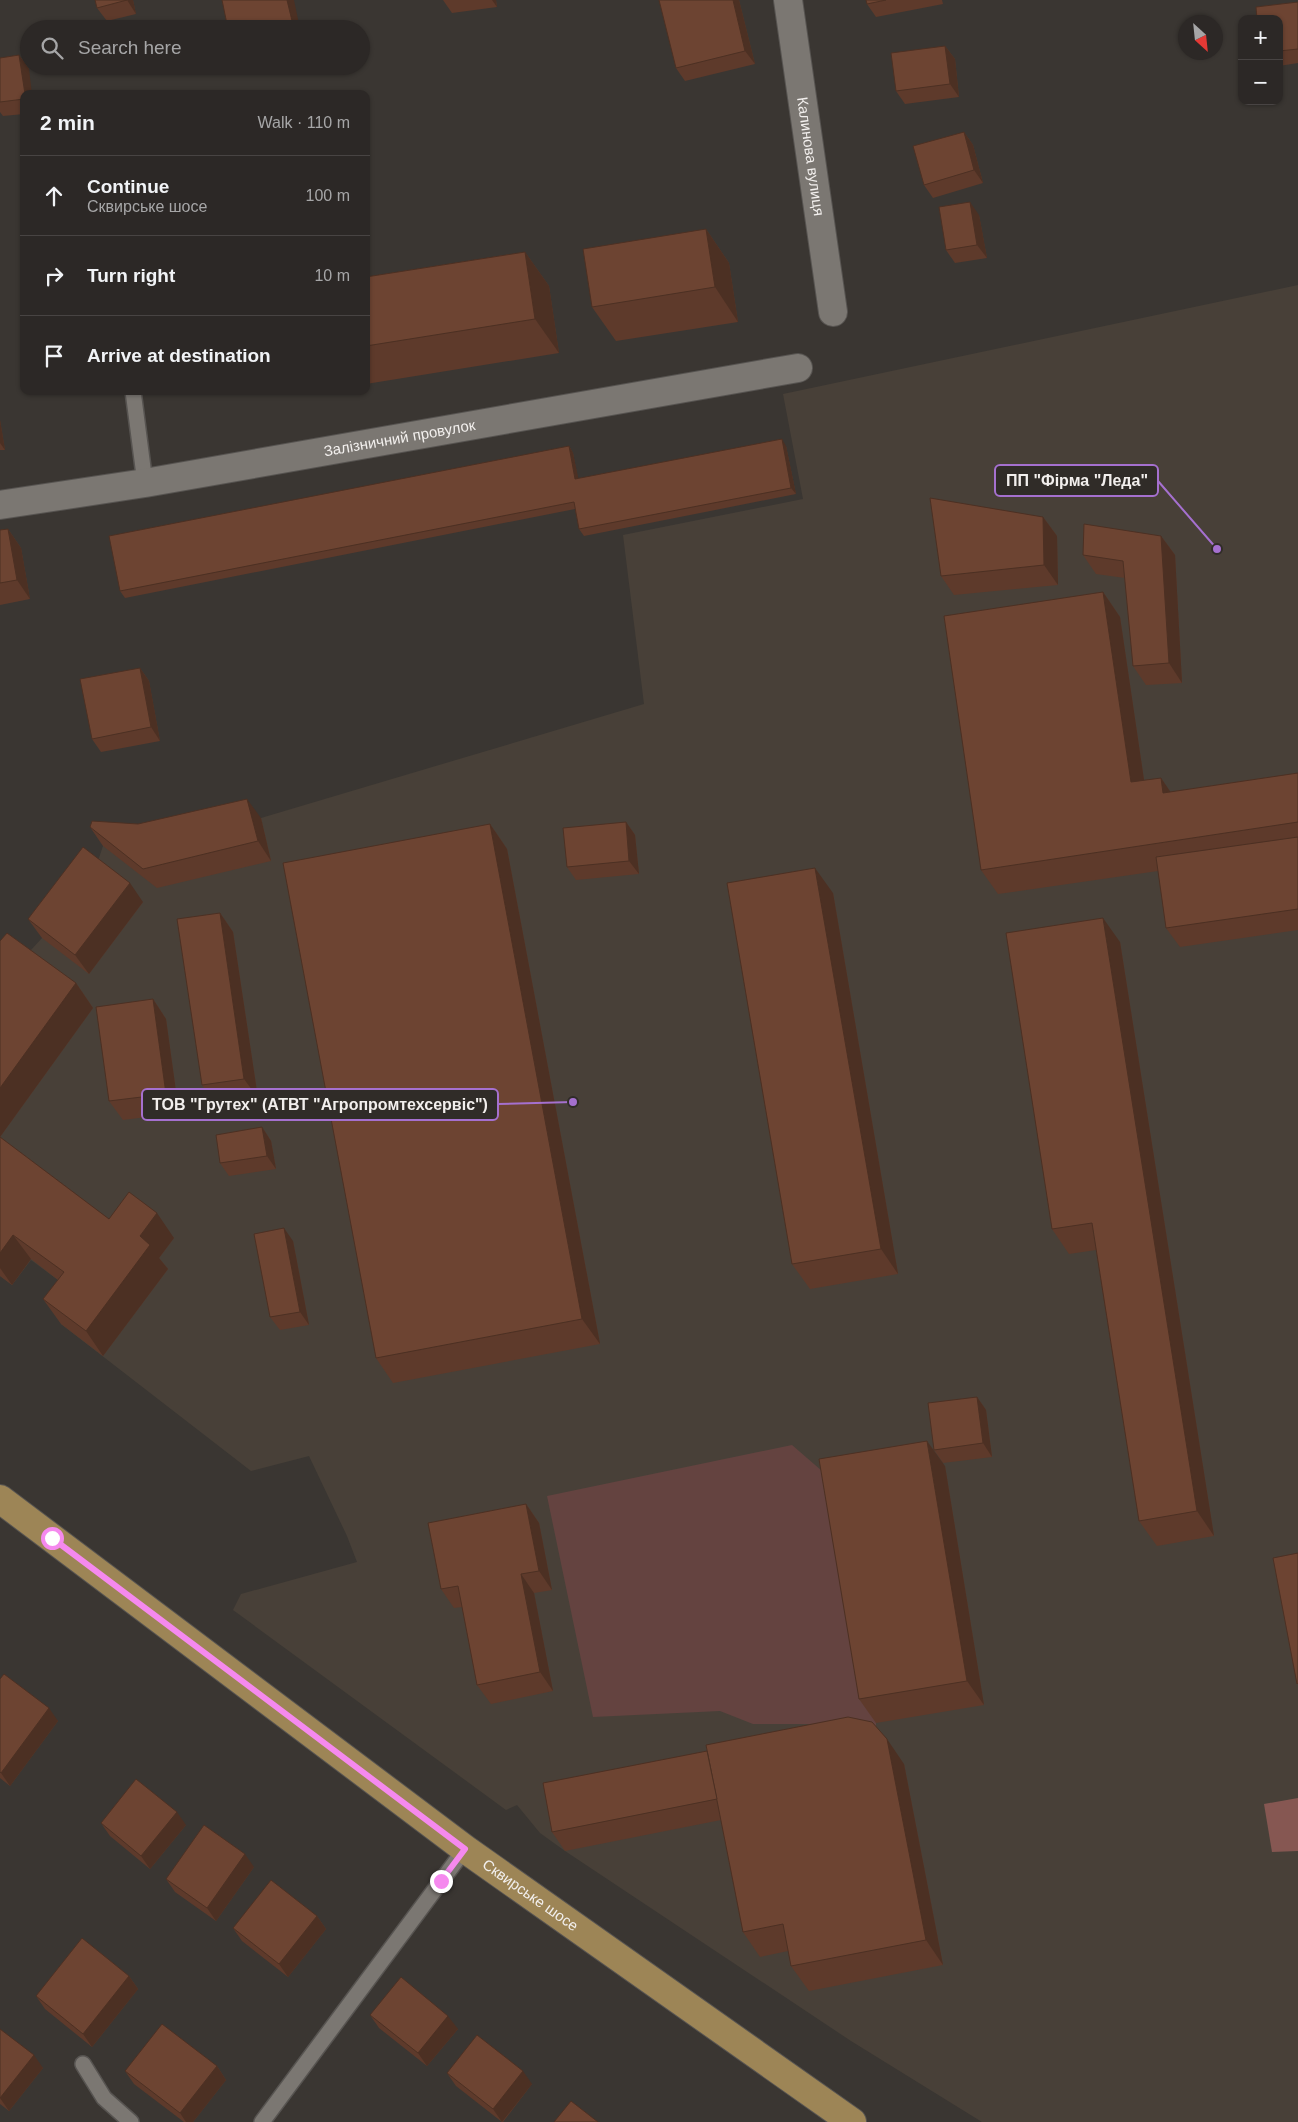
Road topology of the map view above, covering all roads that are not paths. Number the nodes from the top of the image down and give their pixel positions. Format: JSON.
{"nodes":[{"id":1,"x":788,"y":0,"type":"edge"},
{"id":2,"x":833,"y":312,"type":"dead end"},
{"id":3,"x":798,"y":368,"type":"dead end"},
{"id":4,"x":133,"y":395,"type":"edge"},
{"id":5,"x":144,"y":483,"type":"junction"},
{"id":6,"x":0,"y":505,"type":"edge"},
{"id":7,"x":0,"y":1499,"type":"edge"},
{"id":8,"x":465,"y":1849,"type":"junction"},
{"id":9,"x":83,"y":2064,"type":"dead end"},
{"id":10,"x":131,"y":2122,"type":"edge"},
{"id":11,"x":262,"y":2122,"type":"edge"},
{"id":12,"x":852,"y":2122,"type":"edge"}],
"edges":[{"from":1,"to":2,"type":"street","name":"Калинова вулиця"},
{"from":3,"to":5,"type":"street","name":"Залізничний провулок"},
{"from":4,"to":5,"type":"lane"},
{"from":5,"to":6,"type":"street","name":"Залізничний провулок"},
{"from":7,"to":8,"type":"main road","name":"Сквирське шосе"},
{"from":8,"to":11,"type":"lane"},
{"from":8,"to":12,"type":"main road","name":"Сквирське шосе"},
{"from":9,"to":10,"type":"lane"}]}
